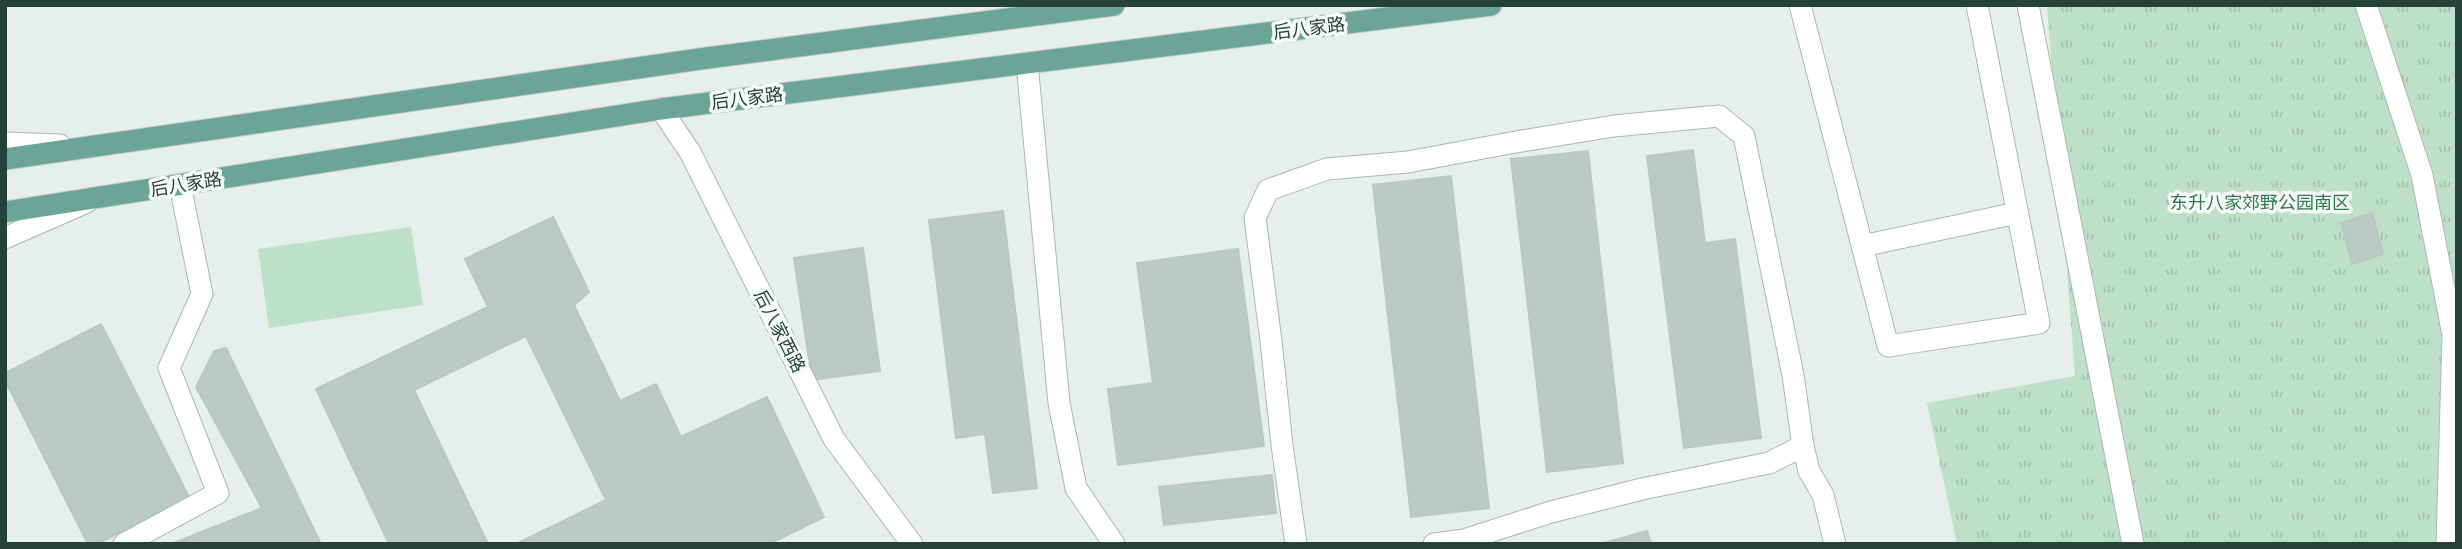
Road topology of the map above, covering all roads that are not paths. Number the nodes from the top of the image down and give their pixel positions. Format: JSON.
{"nodes":[{"id":1,"x":1114,"y":5,"type":"edge"},
{"id":2,"x":1491,"y":5,"type":"edge"},
{"id":3,"x":1800,"y":5,"type":"edge"},
{"id":4,"x":1977,"y":5,"type":"edge"},
{"id":5,"x":2028,"y":5,"type":"edge"},
{"id":6,"x":2366,"y":5,"type":"edge"},
{"id":7,"x":1027,"y":63,"type":"junction"},
{"id":8,"x":661,"y":109,"type":"junction"},
{"id":9,"x":5,"y":143,"type":"edge"},
{"id":10,"x":97,"y":147,"type":"junction"},
{"id":11,"x":5,"y":159,"type":"edge"},
{"id":12,"x":180,"y":185,"type":"junction"},
{"id":13,"x":96,"y":198,"type":"junction"},
{"id":14,"x":5,"y":212,"type":"edge"},
{"id":15,"x":2017,"y":214,"type":"junction"},
{"id":16,"x":5,"y":238,"type":"edge"},
{"id":17,"x":1862,"y":246,"type":"junction"},
{"id":18,"x":1802,"y":446,"type":"junction"},
{"id":19,"x":124,"y":544,"type":"edge"},
{"id":20,"x":912,"y":544,"type":"edge"},
{"id":21,"x":1114,"y":544,"type":"edge"},
{"id":22,"x":1296,"y":544,"type":"edge"},
{"id":23,"x":1434,"y":544,"type":"edge"},
{"id":24,"x":1835,"y":544,"type":"edge"},
{"id":25,"x":2133,"y":544,"type":"edge"},
{"id":26,"x":2447,"y":544,"type":"edge"}],
"edges":[{"from":1,"to":10,"type":"main road"},
{"from":2,"to":7,"type":"main road","name":"后八家路"},
{"from":3,"to":17,"type":"street"},
{"from":4,"to":15,"type":"street"},
{"from":5,"to":25,"type":"street"},
{"from":6,"to":26,"type":"street"},
{"from":7,"to":8,"type":"main road","name":"后八家路"},
{"from":7,"to":21,"type":"street"},
{"from":8,"to":12,"type":"main road","name":"后八家路"},
{"from":8,"to":20,"type":"street","name":"后八家西路"},
{"from":9,"to":10,"type":"street"},
{"from":10,"to":11,"type":"main road"},
{"from":12,"to":13,"type":"main road","name":"后八家路"},
{"from":12,"to":19,"type":"street"},
{"from":13,"to":14,"type":"main road","name":"后八家路"},
{"from":13,"to":16,"type":"street"},
{"from":15,"to":17,"type":"street"},
{"from":15,"to":17,"type":"street"},
{"from":18,"to":22,"type":"street"},
{"from":18,"to":23,"type":"street"},
{"from":18,"to":24,"type":"street"}]}
